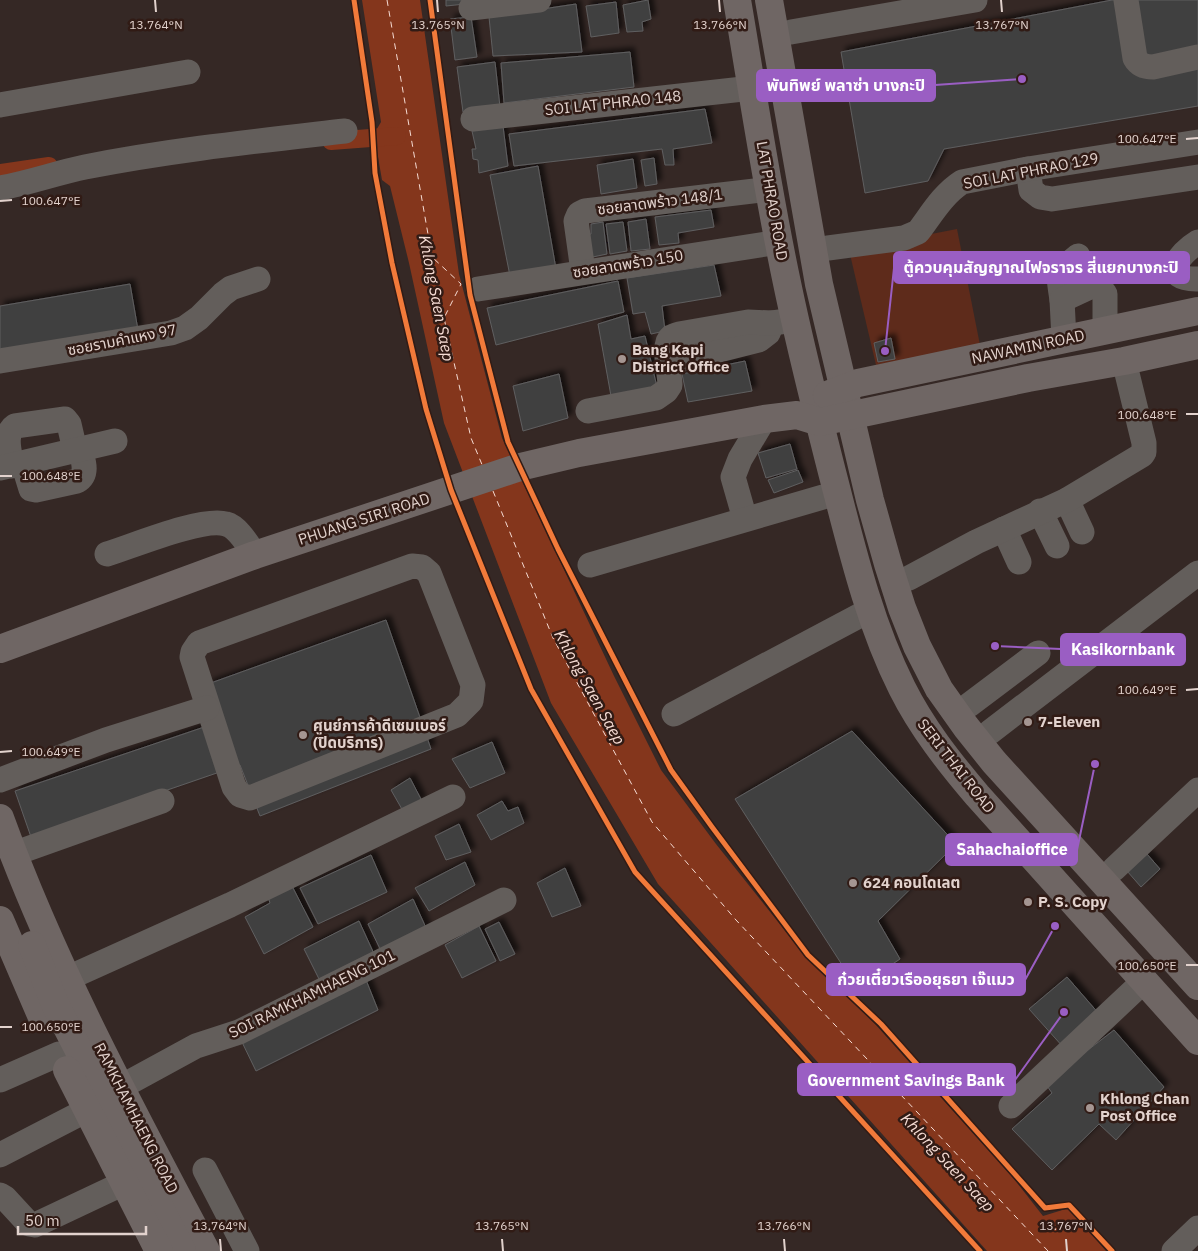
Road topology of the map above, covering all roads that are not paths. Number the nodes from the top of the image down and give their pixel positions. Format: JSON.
{"nodes":[{"id":1,"x":540,"y":0,"type":"edge"},
{"id":2,"x":737,"y":0,"type":"edge"},
{"id":3,"x":748,"y":0,"type":"edge"},
{"id":4,"x":769,"y":0,"type":"edge"},
{"id":5,"x":785,"y":0,"type":"edge"},
{"id":6,"x":975,"y":0,"type":"edge"},
{"id":7,"x":1126,"y":0,"type":"edge"},
{"id":8,"x":471,"y":8,"type":"dead end"},
{"id":9,"x":791,"y":32,"type":"junction"},
{"id":10,"x":1198,"y":57,"type":"edge"},
{"id":11,"x":188,"y":72,"type":"dead end"},
{"id":12,"x":752,"y":88,"type":"junction"},
{"id":13,"x":0,"y":105,"type":"edge"},
{"id":14,"x":474,"y":119,"type":"dead end"},
{"id":15,"x":345,"y":131,"type":"dead end"},
{"id":16,"x":1198,"y":142,"type":"edge"},
{"id":17,"x":1028,"y":169,"type":"junction"},
{"id":18,"x":1198,"y":177,"type":"edge"},
{"id":19,"x":0,"y":188,"type":"edge"},
{"id":20,"x":770,"y":189,"type":"junction"},
{"id":21,"x":779,"y":242,"type":"junction"},
{"id":22,"x":1198,"y":242,"type":"edge"},
{"id":23,"x":828,"y":248,"type":"junction"},
{"id":24,"x":1078,"y":256,"type":"dead end"},
{"id":25,"x":583,"y":271,"type":"junction"},
{"id":26,"x":258,"y":279,"type":"dead end"},
{"id":27,"x":1198,"y":279,"type":"edge"},
{"id":28,"x":478,"y":289,"type":"dead end"},
{"id":29,"x":1062,"y":300,"type":"junction"},
{"id":30,"x":1198,"y":312,"type":"edge"},
{"id":31,"x":783,"y":322,"type":"junction"},
{"id":32,"x":1105,"y":331,"type":"junction"},
{"id":33,"x":1064,"y":339,"type":"junction"},
{"id":34,"x":1198,"y":345,"type":"edge"},
{"id":35,"x":1124,"y":361,"type":"junction"},
{"id":36,"x":0,"y":362,"type":"edge"},
{"id":37,"x":1070,"y":371,"type":"junction"},
{"id":38,"x":858,"y":383,"type":"junction"},
{"id":39,"x":588,"y":411,"type":"dead end"},
{"id":40,"x":810,"y":412,"type":"junction"},
{"id":41,"x":866,"y":412,"type":"junction"},
{"id":42,"x":764,"y":419,"type":"junction"},
{"id":43,"x":115,"y":440,"type":"dead end"},
{"id":44,"x":78,"y":450,"type":"junction"},
{"id":45,"x":12,"y":466,"type":"edge"},
{"id":46,"x":823,"y":497,"type":"dead end"},
{"id":47,"x":1067,"y":500,"type":"junction"},
{"id":48,"x":1040,"y":511,"type":"junction"},
{"id":49,"x":745,"y":519,"type":"junction"},
{"id":50,"x":1004,"y":529,"type":"junction"},
{"id":51,"x":1082,"y":532,"type":"dead end"},
{"id":52,"x":1057,"y":546,"type":"dead end"},
{"id":53,"x":107,"y":554,"type":"dead end"},
{"id":54,"x":255,"y":555,"type":"junction"},
{"id":55,"x":1019,"y":562,"type":"dead end"},
{"id":56,"x":590,"y":565,"type":"dead end"},
{"id":57,"x":1198,"y":573,"type":"edge"},
{"id":58,"x":909,"y":578,"type":"junction"},
{"id":59,"x":870,"y":610,"type":"junction"},
{"id":60,"x":0,"y":649,"type":"edge"},
{"id":61,"x":1038,"y":653,"type":"dead end"},
{"id":62,"x":969,"y":705,"type":"junction"},
{"id":63,"x":207,"y":708,"type":"junction"},
{"id":64,"x":674,"y":714,"type":"dead end"},
{"id":65,"x":990,"y":732,"type":"junction"},
{"id":66,"x":0,"y":780,"type":"edge"},
{"id":67,"x":1198,"y":790,"type":"edge"},
{"id":68,"x":453,"y":797,"type":"dead end"},
{"id":69,"x":162,"y":801,"type":"dead end"},
{"id":70,"x":0,"y":818,"type":"edge"},
{"id":71,"x":7,"y":859,"type":"edge"},
{"id":72,"x":1114,"y":869,"type":"junction"},
{"id":73,"x":504,"y":900,"type":"dead end"},
{"id":74,"x":1,"y":926,"type":"edge"},
{"id":75,"x":1198,"y":959,"type":"edge"},
{"id":76,"x":66,"y":979,"type":"junction"},
{"id":77,"x":1144,"y":981,"type":"junction"},
{"id":78,"x":1198,"y":986,"type":"edge"},
{"id":79,"x":1198,"y":1016,"type":"edge"},
{"id":80,"x":1198,"y":1041,"type":"edge"},
{"id":81,"x":59,"y":1054,"type":"junction"},
{"id":82,"x":0,"y":1080,"type":"edge"},
{"id":83,"x":120,"y":1088,"type":"junction"},
{"id":84,"x":1010,"y":1106,"type":"dead end"},
{"id":85,"x":87,"y":1110,"type":"junction"},
{"id":86,"x":0,"y":1155,"type":"edge"},
{"id":87,"x":205,"y":1170,"type":"dead end"},
{"id":88,"x":124,"y":1183,"type":"junction"},
{"id":89,"x":0,"y":1195,"type":"edge"},
{"id":90,"x":1198,"y":1228,"type":"edge"},
{"id":91,"x":159,"y":1251,"type":"edge"},
{"id":92,"x":182,"y":1251,"type":"edge"},
{"id":93,"x":206,"y":1251,"type":"edge"},
{"id":94,"x":247,"y":1251,"type":"edge"},
{"id":95,"x":1174,"y":1251,"type":"edge"}],
"edges":[{"from":1,"to":8,"type":"street"},
{"from":2,"to":12,"type":"main road","name":"LAT PHRAO ROAD"},
{"from":3,"to":79,"type":"main road"},
{"from":4,"to":78,"type":"main road"},
{"from":5,"to":9,"type":"main road"},
{"from":6,"to":9,"type":"street"},
{"from":7,"to":10,"type":"street"},
{"from":9,"to":23,"type":"main road"},
{"from":11,"to":13,"type":"street"},
{"from":12,"to":14,"type":"street","name":"SOI LAT PHRAO 148"},
{"from":12,"to":20,"type":"main road","name":"LAT PHRAO ROAD"},
{"from":15,"to":19,"type":"street"},
{"from":16,"to":17,"type":"street","name":"SOI LAT PHRAO 129"},
{"from":17,"to":18,"type":"street"},
{"from":17,"to":23,"type":"street","name":"SOI LAT PHRAO 129"},
{"from":20,"to":21,"type":"main road","name":"LAT PHRAO ROAD"},
{"from":20,"to":25,"type":"street","name":"ซอยลาดพร้าว 148/1"},
{"from":21,"to":25,"type":"street","name":"ซอยลาดพร้าว 150"},
{"from":21,"to":31,"type":"main road","name":"LAT PHRAO ROAD"},
{"from":22,"to":27,"type":"street"},
{"from":23,"to":38,"type":"main road"},
{"from":24,"to":29,"type":"street"},
{"from":25,"to":28,"type":"street","name":"ซอยลาดพร้าว 150"},
{"from":26,"to":36,"type":"street","name":"ซอยรามคำแหง 97"},
{"from":29,"to":32,"type":"street"},
{"from":29,"to":33,"type":"street"},
{"from":30,"to":32,"type":"main road","name":"NAWAMIN ROAD"},
{"from":31,"to":39,"type":"street"},
{"from":31,"to":40,"type":"main road","name":"LAT PHRAO ROAD"},
{"from":32,"to":33,"type":"main road","name":"NAWAMIN ROAD"},
{"from":33,"to":37,"type":"main road"},
{"from":33,"to":38,"type":"main road","name":"NAWAMIN ROAD"},
{"from":34,"to":35,"type":"main road","name":"NAWAMIN ROAD"},
{"from":35,"to":37,"type":"main road","name":"NAWAMIN ROAD"},
{"from":35,"to":47,"type":"street"},
{"from":37,"to":41,"type":"main road","name":"NAWAMIN ROAD"},
{"from":38,"to":40,"type":"main road","name":"PHUANG SIRI ROAD"},
{"from":38,"to":41,"type":"main road"},
{"from":40,"to":41,"type":"main road","name":"PHUANG SIRI ROAD"},
{"from":40,"to":42,"type":"main road","name":"PHUANG SIRI ROAD"},
{"from":40,"to":59,"type":"main road","name":"SERI THAI ROAD"},
{"from":41,"to":58,"type":"main road"},
{"from":42,"to":49,"type":"street"},
{"from":42,"to":54,"type":"main road","name":"PHUANG SIRI ROAD"},
{"from":43,"to":44,"type":"street"},
{"from":44,"to":45,"type":"street"},
{"from":44,"to":45,"type":"street"},
{"from":46,"to":49,"type":"street"},
{"from":47,"to":48,"type":"street"},
{"from":47,"to":51,"type":"street"},
{"from":48,"to":50,"type":"street"},
{"from":48,"to":52,"type":"street"},
{"from":49,"to":56,"type":"street"},
{"from":50,"to":55,"type":"street"},
{"from":50,"to":58,"type":"street"},
{"from":53,"to":54,"type":"street"},
{"from":54,"to":60,"type":"main road","name":"PHUANG SIRI ROAD"},
{"from":57,"to":65,"type":"street"},
{"from":58,"to":62,"type":"main road"},
{"from":59,"to":64,"type":"street"},
{"from":59,"to":77,"type":"main road","name":"SERI THAI ROAD"},
{"from":61,"to":62,"type":"street"},
{"from":62,"to":65,"type":"main road"},
{"from":63,"to":63,"type":"street"},
{"from":63,"to":66,"type":"street"},
{"from":65,"to":72,"type":"main road"},
{"from":67,"to":72,"type":"street"},
{"from":68,"to":76,"type":"street"},
{"from":69,"to":71,"type":"street"},
{"from":70,"to":71,"type":"main road","name":"RAMKHAMHAENG ROAD"},
{"from":71,"to":76,"type":"main road","name":"RAMKHAMHAENG ROAD"},
{"from":71,"to":92,"type":"main road","name":"RAMKHAMHAENG ROAD"},
{"from":72,"to":75,"type":"main road"},
{"from":73,"to":83,"type":"street","name":"SOI RAMKHAMHAENG 101"},
{"from":74,"to":81,"type":"main road"},
{"from":76,"to":83,"type":"main road","name":"RAMKHAMHAENG ROAD"},
{"from":77,"to":80,"type":"main road","name":"SERI THAI ROAD"},
{"from":77,"to":84,"type":"street"},
{"from":81,"to":82,"type":"street"},
{"from":81,"to":85,"type":"main road"},
{"from":83,"to":93,"type":"main road","name":"RAMKHAMHAENG ROAD"},
{"from":85,"to":86,"type":"street"},
{"from":85,"to":88,"type":"main road"},
{"from":87,"to":94,"type":"street"},
{"from":88,"to":89,"type":"street"},
{"from":88,"to":91,"type":"main road"},
{"from":90,"to":95,"type":"street"}]}
